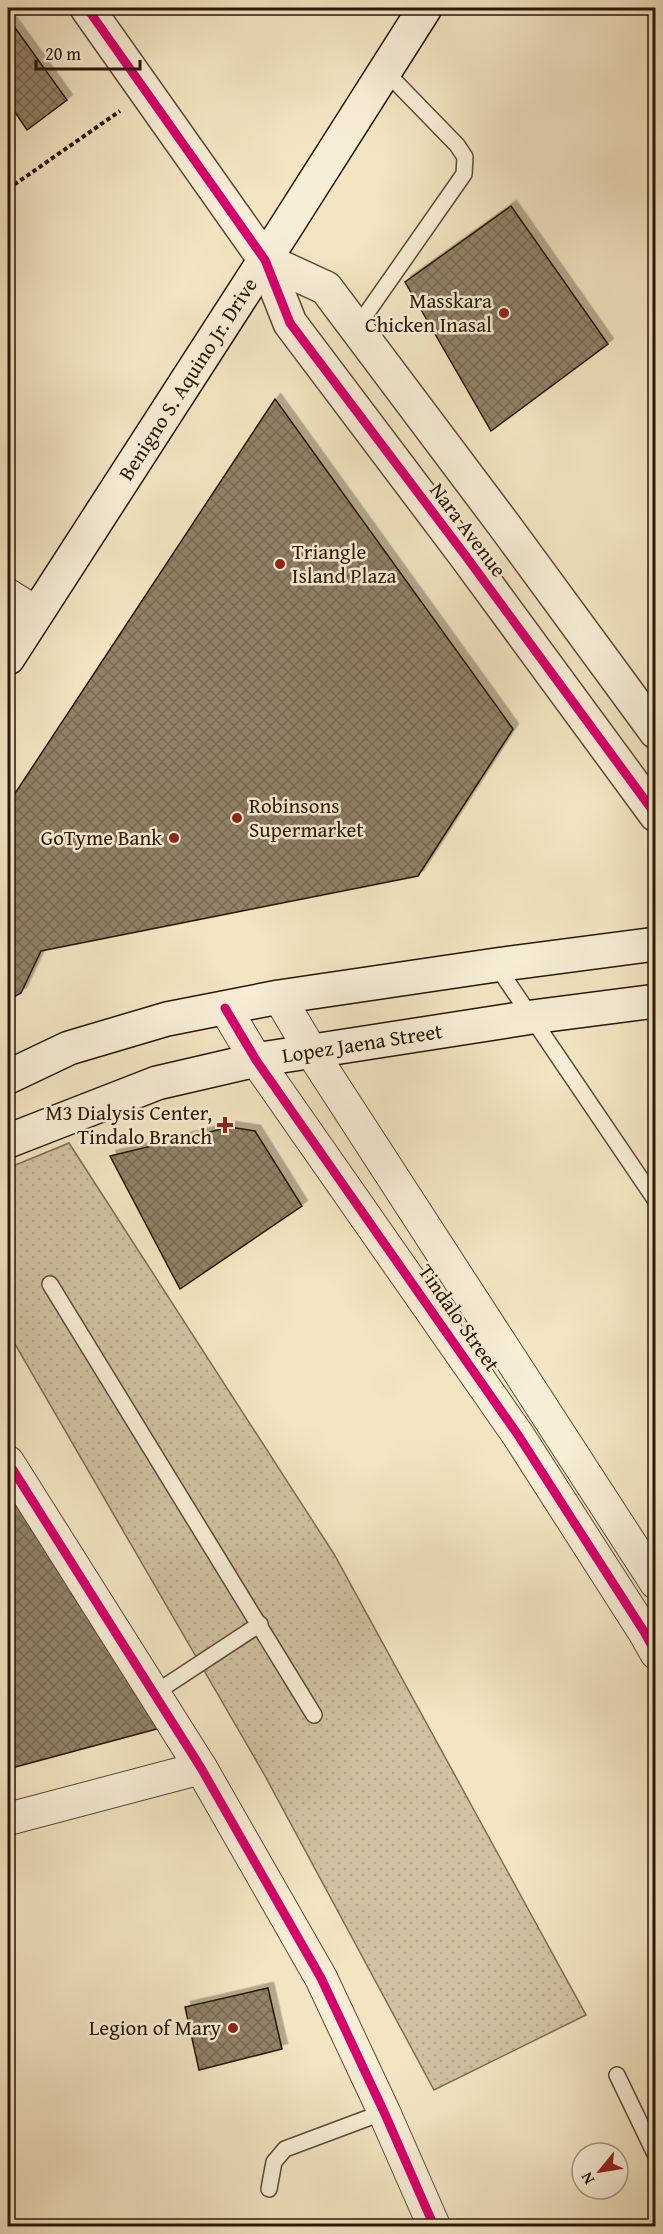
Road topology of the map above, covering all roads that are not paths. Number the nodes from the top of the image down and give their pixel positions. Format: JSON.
{"nodes":[{"id":1,"x":87,"y":8,"type":"edge"},
{"id":2,"x":425,"y":8,"type":"edge"},
{"id":3,"x":385,"y":71,"type":"junction"},
{"id":4,"x":265,"y":260,"type":"junction"},
{"id":5,"x":357,"y":327,"type":"junction"},
{"id":6,"x":504,"y":525,"type":"junction"},
{"id":7,"x":465,"y":555,"type":"junction"},
{"id":8,"x":8,"y":595,"type":"edge"},
{"id":9,"x":37,"y":613,"type":"junction"},
{"id":10,"x":582,"y":630,"type":"junction"},
{"id":11,"x":10,"y":649,"type":"edge"},
{"id":12,"x":542,"y":660,"type":"junction"},
{"id":13,"x":656,"y":732,"type":"edge"},
{"id":14,"x":656,"y":815,"type":"edge"},
{"id":15,"x":656,"y":944,"type":"edge"},
{"id":16,"x":496,"y":965,"type":"junction"},
{"id":17,"x":279,"y":997,"type":"junction"},
{"id":18,"x":656,"y":1001,"type":"edge"},
{"id":19,"x":225,"y":1008,"type":"junction"},
{"id":20,"x":532,"y":1017,"type":"junction"},
{"id":21,"x":311,"y":1051,"type":"junction"},
{"id":22,"x":256,"y":1060,"type":"junction"},
{"id":23,"x":8,"y":1077,"type":"edge"},
{"id":24,"x":8,"y":1142,"type":"edge"},
{"id":25,"x":656,"y":1201,"type":"edge"},
{"id":26,"x":50,"y":1284,"type":"dead end"},
{"id":27,"x":548,"y":1416,"type":"junction"},
{"id":28,"x":518,"y":1435,"type":"junction"},
{"id":29,"x":8,"y":1462,"type":"edge"},
{"id":30,"x":656,"y":1583,"type":"edge"},
{"id":31,"x":260,"y":1624,"type":"junction"},
{"id":32,"x":651,"y":1635,"type":"edge"},
{"id":33,"x":155,"y":1693,"type":"junction"},
{"id":34,"x":314,"y":1715,"type":"dead end"},
{"id":35,"x":201,"y":1768,"type":"junction"},
{"id":36,"x":8,"y":1820,"type":"edge"},
{"id":37,"x":617,"y":2075,"type":"dead end"},
{"id":38,"x":384,"y":2112,"type":"junction"},
{"id":39,"x":656,"y":2156,"type":"edge"},
{"id":40,"x":269,"y":2189,"type":"dead end"},
{"id":41,"x":434,"y":2226,"type":"edge"}],
"edges":[{"from":1,"to":4,"type":"main road"},
{"from":2,"to":3,"type":"main road","name":"Benigno S. Aquino Jr. Drive"},
{"from":3,"to":4,"type":"main road","name":"Benigno S. Aquino Jr. Drive"},
{"from":3,"to":5,"type":"lane"},
{"from":4,"to":5,"type":"main road","name":"Nara Avenue"},
{"from":4,"to":7,"type":"main road","name":"Nara Avenue"},
{"from":4,"to":9,"type":"main road","name":"Benigno S. Aquino Jr. Drive"},
{"from":5,"to":6,"type":"main road","name":"Nara Avenue"},
{"from":6,"to":7,"type":"main road"},
{"from":6,"to":10,"type":"main road","name":"Nara Avenue"},
{"from":7,"to":12,"type":"main road","name":"Nara Avenue"},
{"from":8,"to":9,"type":"street"},
{"from":9,"to":11,"type":"main road","name":"Benigno S. Aquino Jr. Drive"},
{"from":10,"to":12,"type":"main road"},
{"from":10,"to":13,"type":"main road","name":"Nara Avenue"},
{"from":12,"to":14,"type":"main road","name":"Nara Avenue"},
{"from":15,"to":16,"type":"main road"},
{"from":16,"to":17,"type":"main road"},
{"from":16,"to":20,"type":"lane"},
{"from":17,"to":19,"type":"main road"},
{"from":17,"to":21,"type":"street","name":"Tindalo Street"},
{"from":18,"to":20,"type":"main road","name":"Lopez Jaena Street"},
{"from":19,"to":22,"type":"street","name":"Tindalo Street"},
{"from":19,"to":23,"type":"main road"},
{"from":20,"to":21,"type":"main road","name":"Lopez Jaena Street"},
{"from":20,"to":25,"type":"lane"},
{"from":21,"to":22,"type":"main road","name":"Lopez Jaena Street"},
{"from":21,"to":27,"type":"street","name":"Tindalo Street"},
{"from":22,"to":24,"type":"main road","name":"Lopez Jaena Street"},
{"from":22,"to":28,"type":"street","name":"Tindalo Street"},
{"from":26,"to":31,"type":"lane"},
{"from":27,"to":28,"type":"street"},
{"from":27,"to":30,"type":"street","name":"Tindalo Street"},
{"from":28,"to":32,"type":"street","name":"Tindalo Street"},
{"from":29,"to":33,"type":"street"},
{"from":31,"to":33,"type":"lane"},
{"from":31,"to":34,"type":"lane"},
{"from":33,"to":35,"type":"street"},
{"from":35,"to":36,"type":"street"},
{"from":35,"to":38,"type":"street"},
{"from":37,"to":39,"type":"lane"},
{"from":38,"to":40,"type":"lane"},
{"from":38,"to":41,"type":"street"}]}
